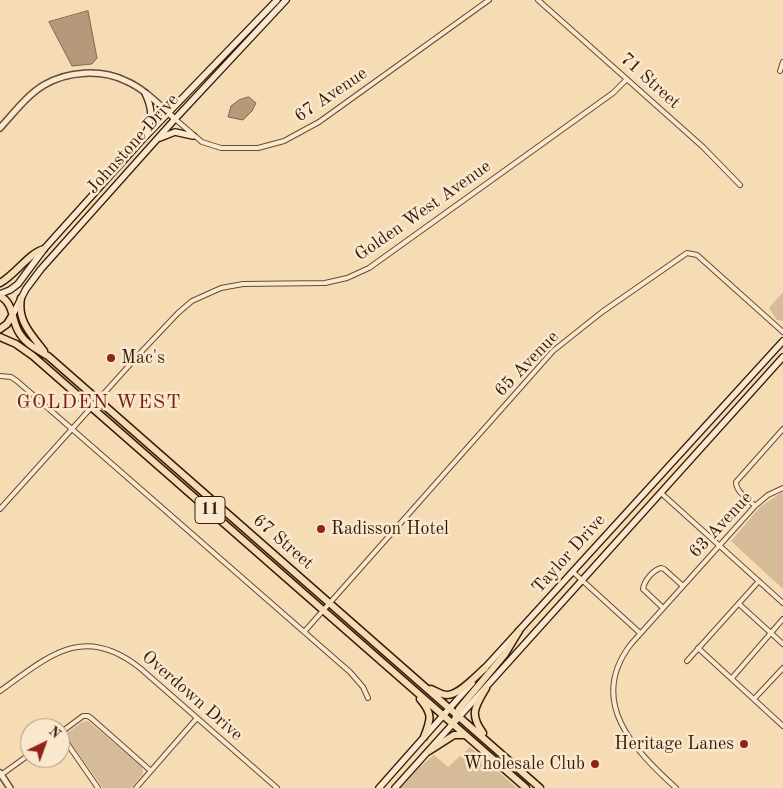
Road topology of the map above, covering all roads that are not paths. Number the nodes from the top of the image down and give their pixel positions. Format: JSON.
{"nodes":[{"id":1,"x":277,"y":0,"type":"edge"},
{"id":2,"x":286,"y":0,"type":"edge"},
{"id":3,"x":488,"y":0,"type":"edge"},
{"id":4,"x":538,"y":0,"type":"edge"},
{"id":5,"x":783,"y":62,"type":"edge"},
{"id":6,"x":780,"y":71,"type":"dead end"},
{"id":7,"x":627,"y":79,"type":"junction"},
{"id":8,"x":144,"y":93,"type":"junction"},
{"id":9,"x":167,"y":113,"type":"junction"},
{"id":10,"x":175,"y":119,"type":"junction"},
{"id":11,"x":0,"y":128,"type":"edge"},
{"id":12,"x":193,"y":136,"type":"junction"},
{"id":13,"x":142,"y":140,"type":"junction"},
{"id":14,"x":154,"y":142,"type":"junction"},
{"id":15,"x":740,"y":185,"type":"dead end"},
{"id":16,"x":44,"y":249,"type":"junction"},
{"id":17,"x":0,"y":283,"type":"edge"},
{"id":18,"x":0,"y":295,"type":"edge"},
{"id":19,"x":21,"y":298,"type":"junction"},
{"id":20,"x":12,"y":316,"type":"junction"},
{"id":21,"x":0,"y":329,"type":"edge"},
{"id":22,"x":783,"y":332,"type":"edge"},
{"id":23,"x":0,"y":337,"type":"edge"},
{"id":24,"x":8,"y":341,"type":"junction"},
{"id":25,"x":0,"y":342,"type":"edge"},
{"id":26,"x":783,"y":342,"type":"edge"},
{"id":27,"x":48,"y":356,"type":"junction"},
{"id":28,"x":783,"y":357,"type":"edge"},
{"id":29,"x":0,"y":376,"type":"edge"},
{"id":30,"x":98,"y":400,"type":"junction"},
{"id":31,"x":92,"y":407,"type":"junction"},
{"id":32,"x":72,"y":428,"type":"junction"},
{"id":33,"x":783,"y":428,"type":"edge"},
{"id":34,"x":783,"y":488,"type":"edge"},
{"id":35,"x":661,"y":492,"type":"junction"},
{"id":36,"x":756,"y":506,"type":"junction"},
{"id":37,"x":0,"y":509,"type":"edge"},
{"id":38,"x":720,"y":546,"type":"junction"},
{"id":39,"x":573,"y":572,"type":"junction"},
{"id":40,"x":582,"y":580,"type":"junction"},
{"id":41,"x":759,"y":581,"type":"junction"},
{"id":42,"x":683,"y":586,"type":"junction"},
{"id":43,"x":331,"y":603,"type":"junction"},
{"id":44,"x":783,"y":603,"type":"edge"},
{"id":45,"x":739,"y":604,"type":"junction"},
{"id":46,"x":664,"y":608,"type":"junction"},
{"id":47,"x":324,"y":610,"type":"junction"},
{"id":48,"x":783,"y":620,"type":"edge"},
{"id":49,"x":519,"y":631,"type":"junction"},
{"id":50,"x":304,"y":632,"type":"junction"},
{"id":51,"x":772,"y":633,"type":"junction"},
{"id":52,"x":640,"y":634,"type":"junction"},
{"id":53,"x":783,"y":644,"type":"edge"},
{"id":54,"x":698,"y":648,"type":"junction"},
{"id":55,"x":687,"y":661,"type":"dead end"},
{"id":56,"x":485,"y":668,"type":"junction"},
{"id":57,"x":783,"y":668,"type":"edge"},
{"id":58,"x":732,"y":678,"type":"junction"},
{"id":59,"x":408,"y":684,"type":"junction"},
{"id":60,"x":424,"y":685,"type":"junction"},
{"id":61,"x":486,"y":688,"type":"junction"},
{"id":62,"x":0,"y":691,"type":"edge"},
{"id":63,"x":368,"y":698,"type":"dead end"},
{"id":64,"x":754,"y":699,"type":"junction"},
{"id":65,"x":450,"y":708,"type":"junction"},
{"id":66,"x":443,"y":715,"type":"junction"},
{"id":67,"x":458,"y":715,"type":"junction"},
{"id":68,"x":197,"y":718,"type":"junction"},
{"id":69,"x":453,"y":724,"type":"junction"},
{"id":70,"x":783,"y":726,"type":"edge"},
{"id":71,"x":424,"y":736,"type":"junction"},
{"id":72,"x":467,"y":736,"type":"junction"},
{"id":73,"x":492,"y":744,"type":"junction"},
{"id":74,"x":429,"y":751,"type":"junction"},
{"id":75,"x":20,"y":761,"type":"edge"},
{"id":76,"x":151,"y":771,"type":"junction"},
{"id":77,"x":0,"y":774,"type":"edge"},
{"id":78,"x":10,"y":788,"type":"edge"},
{"id":79,"x":98,"y":788,"type":"edge"},
{"id":80,"x":136,"y":788,"type":"edge"},
{"id":81,"x":277,"y":788,"type":"edge"},
{"id":82,"x":379,"y":788,"type":"edge"},
{"id":83,"x":395,"y":788,"type":"edge"},
{"id":84,"x":526,"y":788,"type":"edge"},
{"id":85,"x":540,"y":788,"type":"edge"},
{"id":86,"x":676,"y":788,"type":"edge"}],
"edges":[{"from":1,"to":9,"type":"main road","name":"Johnstone Drive"},
{"from":2,"to":10,"type":"main road","name":"Johnstone Drive"},
{"from":3,"to":12,"type":"street","name":"67 Avenue"},
{"from":4,"to":7,"type":"street","name":"71 Street"},
{"from":5,"to":6,"type":"street"},
{"from":7,"to":15,"type":"street","name":"71 Street"},
{"from":7,"to":30,"type":"street","name":"Golden West Avenue"},
{"from":8,"to":9,"type":"street"},
{"from":8,"to":11,"type":"street"},
{"from":8,"to":13,"type":"main road"},
{"from":9,"to":10,"type":"street"},
{"from":9,"to":13,"type":"main road","name":"Johnstone Drive"},
{"from":10,"to":12,"type":"street","name":"67 Avenue"},
{"from":10,"to":14,"type":"main road","name":"Johnstone Drive"},
{"from":12,"to":14,"type":"main road"},
{"from":13,"to":16,"type":"main road","name":"Johnstone Drive"},
{"from":14,"to":19,"type":"main road","name":"Johnstone Drive"},
{"from":16,"to":17,"type":"main road"},
{"from":16,"to":18,"type":"main road","name":"Johnstone Drive"},
{"from":18,"to":20,"type":"main road","name":"67 Street"},
{"from":19,"to":20,"type":"main road","name":"Johnstone Drive"},
{"from":19,"to":27,"type":"main road"},
{"from":20,"to":21,"type":"main road"},
{"from":20,"to":27,"type":"main road","name":"67 Street","number":"11"},
{"from":22,"to":43,"type":"street","name":"65 Avenue"},
{"from":23,"to":24,"type":"main road","name":"67 Street","number":"11"},
{"from":24,"to":25,"type":"main road"},
{"from":24,"to":31,"type":"main road","name":"67 Street","number":"11"},
{"from":26,"to":39,"type":"main road","name":"Taylor Drive"},
{"from":27,"to":30,"type":"main road","name":"67 Street","number":"11"},
{"from":28,"to":35,"type":"main road","name":"Taylor Drive"},
{"from":29,"to":32,"type":"street"},
{"from":30,"to":31,"type":"street","name":"Golden West Avenue"},
{"from":30,"to":43,"type":"main road","name":"67 Street","number":"11"},
{"from":31,"to":32,"type":"street","name":"Golden West Avenue"},
{"from":31,"to":47,"type":"main road","name":"67 Street","number":"11"},
{"from":32,"to":37,"type":"street","name":"Golden West Avenue"},
{"from":32,"to":50,"type":"street"},
{"from":33,"to":36,"type":"street"},
{"from":34,"to":36,"type":"street","name":"63 Avenue"},
{"from":35,"to":38,"type":"street"},
{"from":35,"to":40,"type":"main road","name":"Taylor Drive"},
{"from":36,"to":38,"type":"street","name":"63 Avenue"},
{"from":38,"to":41,"type":"street"},
{"from":38,"to":42,"type":"street","name":"63 Avenue"},
{"from":39,"to":40,"type":"street"},
{"from":39,"to":49,"type":"main road","name":"Taylor Drive"},
{"from":40,"to":52,"type":"street"},
{"from":40,"to":61,"type":"main road","name":"Taylor Drive"},
{"from":41,"to":44,"type":"street"},
{"from":41,"to":45,"type":"street"},
{"from":42,"to":46,"type":"street","name":"63 Avenue"},
{"from":42,"to":46,"type":"street"},
{"from":43,"to":47,"type":"street","name":"65 Avenue"},
{"from":43,"to":60,"type":"main road","name":"67 Street","number":"11"},
{"from":45,"to":51,"type":"street"},
{"from":45,"to":54,"type":"street"},
{"from":46,"to":52,"type":"street","name":"63 Avenue"},
{"from":47,"to":50,"type":"street","name":"65 Avenue"},
{"from":47,"to":59,"type":"main road","name":"67 Street","number":"11"},
{"from":48,"to":51,"type":"street"},
{"from":49,"to":56,"type":"main road","name":"Taylor Drive"},
{"from":49,"to":67,"type":"main road"},
{"from":50,"to":63,"type":"street"},
{"from":51,"to":53,"type":"street"},
{"from":51,"to":58,"type":"street"},
{"from":52,"to":86,"type":"street","name":"63 Avenue"},
{"from":54,"to":55,"type":"street"},
{"from":54,"to":58,"type":"street"},
{"from":56,"to":60,"type":"main road"},
{"from":56,"to":65,"type":"main road","name":"Taylor Drive"},
{"from":57,"to":64,"type":"street"},
{"from":58,"to":64,"type":"street"},
{"from":59,"to":66,"type":"main road","name":"67 Street","number":"11"},
{"from":59,"to":71,"type":"main road"},
{"from":60,"to":65,"type":"main road","name":"67 Street","number":"11"},
{"from":61,"to":67,"type":"main road","name":"Taylor Drive"},
{"from":61,"to":73,"type":"main road"},
{"from":62,"to":68,"type":"street","name":"Overdown Drive"},
{"from":64,"to":70,"type":"street"},
{"from":65,"to":66,"type":"main road","name":"Taylor Drive"},
{"from":65,"to":67,"type":"main road","name":"67 Street","number":"11"},
{"from":66,"to":69,"type":"main road","name":"67 Street","number":"11"},
{"from":66,"to":71,"type":"main road","name":"Taylor Drive"},
{"from":67,"to":69,"type":"main road"},
{"from":67,"to":73,"type":"main road","name":"67 Street","number":"11"},
{"from":68,"to":76,"type":"street"},
{"from":68,"to":81,"type":"street","name":"Overdown Drive"},
{"from":69,"to":72,"type":"main road","name":"67 Street","number":"11"},
{"from":69,"to":74,"type":"main road"},
{"from":71,"to":82,"type":"main road","name":"Taylor Drive"},
{"from":72,"to":74,"type":"main road"},
{"from":72,"to":84,"type":"main road","name":"67 Street","number":"11"},
{"from":73,"to":85,"type":"main road","name":"67 Street","number":"11"},
{"from":74,"to":83,"type":"main road"},
{"from":75,"to":77,"type":"street"},
{"from":76,"to":79,"type":"street"},
{"from":76,"to":80,"type":"street"},
{"from":77,"to":78,"type":"street"}]}
